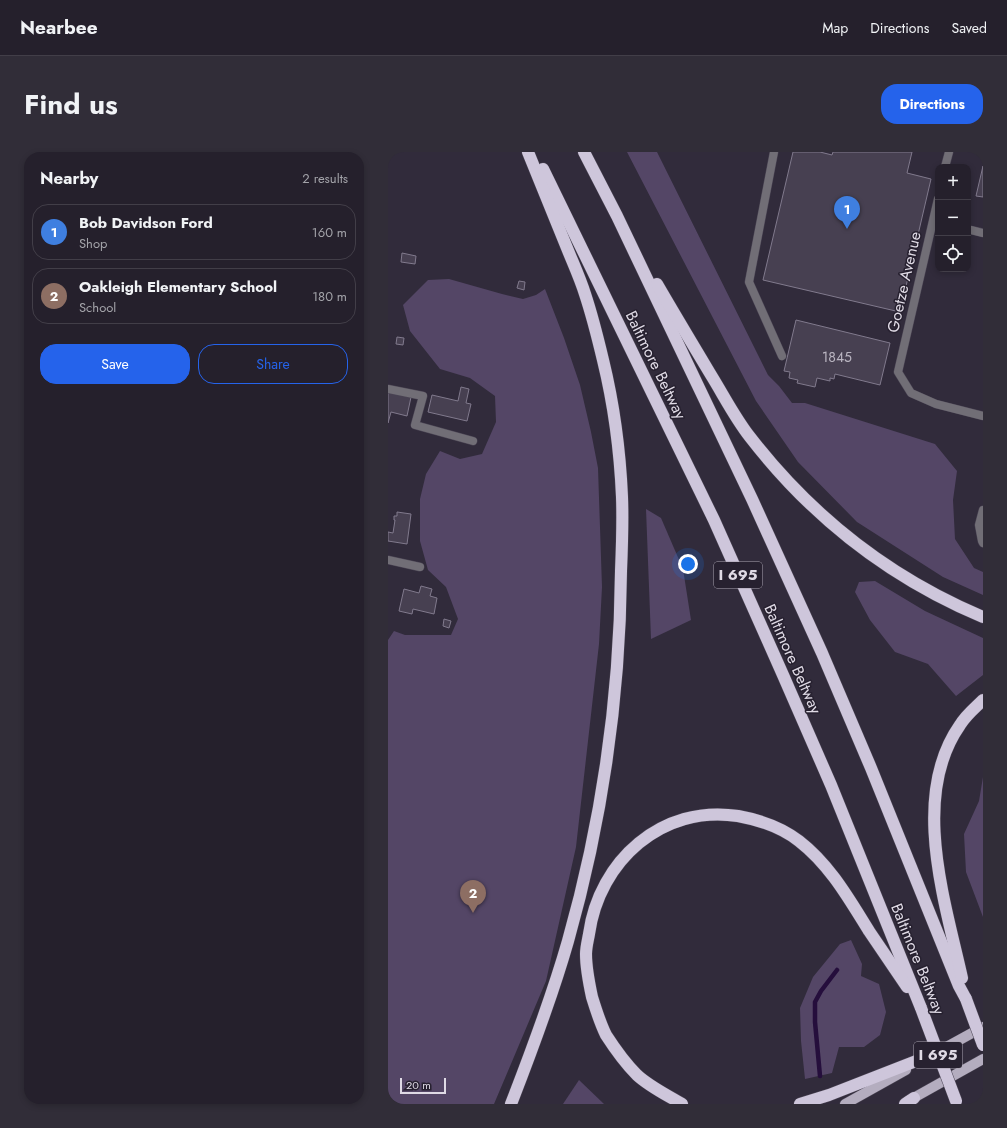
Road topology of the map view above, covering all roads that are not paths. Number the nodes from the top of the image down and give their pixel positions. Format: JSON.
{"nodes":[{"id":1,"x":528,"y":152,"type":"edge"},
{"id":2,"x":534,"y":152,"type":"edge"},
{"id":3,"x":584,"y":152,"type":"edge"},
{"id":4,"x":774,"y":152,"type":"edge"},
{"id":5,"x":949,"y":152,"type":"edge"},
{"id":6,"x":946,"y":164,"type":"edge"},
{"id":7,"x":938,"y":200,"type":"edge"},
{"id":8,"x":616,"y":216,"type":"junction"},
{"id":9,"x":971,"y":230,"type":"dead end"},
{"id":10,"x":983,"y":233,"type":"edge"},
{"id":11,"x":782,"y":356,"type":"dead end"},
{"id":12,"x":388,"y":388,"type":"edge"},
{"id":13,"x":983,"y":416,"type":"edge"},
{"id":14,"x":472,"y":440,"type":"dead end"},
{"id":15,"x":983,"y":510,"type":"edge"},
{"id":16,"x":983,"y":543,"type":"edge"},
{"id":17,"x":388,"y":560,"type":"edge"},
{"id":18,"x":420,"y":567,"type":"dead end"},
{"id":19,"x":983,"y":617,"type":"edge"},
{"id":20,"x":983,"y":700,"type":"edge"},
{"id":21,"x":962,"y":985,"type":"junction"},
{"id":22,"x":921,"y":1008,"type":"junction"},
{"id":23,"x":983,"y":1027,"type":"edge"},
{"id":24,"x":983,"y":1045,"type":"edge"},
{"id":25,"x":929,"y":1056,"type":"junction"},
{"id":26,"x":983,"y":1059,"type":"edge"},
{"id":27,"x":908,"y":1102,"type":"edge"},
{"id":28,"x":956,"y":1103,"type":"edge"},
{"id":29,"x":511,"y":1104,"type":"edge"},
{"id":30,"x":682,"y":1104,"type":"edge"},
{"id":31,"x":800,"y":1104,"type":"edge"},
{"id":32,"x":845,"y":1104,"type":"edge"}],
"edges":[{"from":1,"to":29,"type":"highway"},
{"from":2,"to":22,"type":"highway","name":"Baltimore Beltway","number":"I 695"},
{"from":3,"to":8,"type":"highway","name":"Baltimore Beltway","number":"I 695"},
{"from":4,"to":11,"type":"lane"},
{"from":5,"to":6,"type":"lane"},
{"from":7,"to":13,"type":"lane","name":"Goetze Avenue"},
{"from":8,"to":19,"type":"highway"},
{"from":8,"to":21,"type":"highway","name":"Baltimore Beltway","number":"I 695"},
{"from":9,"to":10,"type":"lane"},
{"from":12,"to":14,"type":"lane"},
{"from":15,"to":16,"type":"lane"},
{"from":17,"to":18,"type":"lane"},
{"from":20,"to":21,"type":"highway"},
{"from":21,"to":24,"type":"highway","name":"Baltimore Beltway","number":"I 695","bridge":true},
{"from":22,"to":28,"type":"highway","name":"Baltimore Beltway","number":"I 695","bridge":true},
{"from":22,"to":30,"type":"highway"},
{"from":23,"to":25,"type":"main road"},
{"from":25,"to":31,"type":"highway"},
{"from":25,"to":32,"type":"main road"},
{"from":26,"to":27,"type":"main road"}]}
